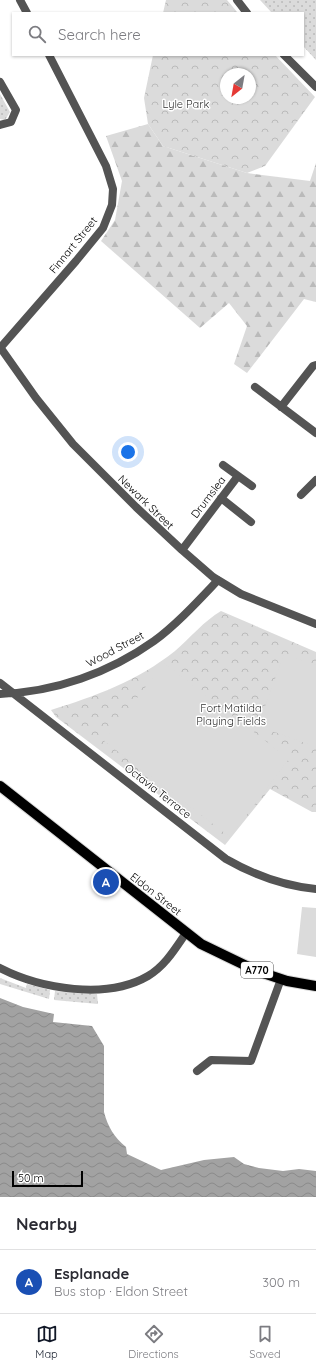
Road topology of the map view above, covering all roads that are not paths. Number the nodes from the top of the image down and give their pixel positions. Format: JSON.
{"nodes":[{"id":1,"x":20,"y":0,"type":"edge"},
{"id":2,"x":237,"y":0,"type":"edge"},
{"id":3,"x":26,"y":12,"type":"edge"},
{"id":4,"x":246,"y":12,"type":"edge"},
{"id":5,"x":51,"y":56,"type":"edge"},
{"id":6,"x":285,"y":56,"type":"edge"},
{"id":7,"x":0,"y":82,"type":"edge"},
{"id":8,"x":316,"y":87,"type":"edge"},
{"id":9,"x":0,"y":125,"type":"edge"},
{"id":10,"x":0,"y":347,"type":"edge"},
{"id":11,"x":316,"y":365,"type":"edge"},
{"id":12,"x":255,"y":387,"type":"dead end"},
{"id":13,"x":281,"y":407,"type":"junction"},
{"id":14,"x":316,"y":433,"type":"edge"},
{"id":15,"x":223,"y":465,"type":"dead end"},
{"id":16,"x":238,"y":476,"type":"junction"},
{"id":17,"x":316,"y":480,"type":"edge"},
{"id":18,"x":252,"y":486,"type":"dead end"},
{"id":19,"x":301,"y":495,"type":"dead end"},
{"id":20,"x":221,"y":498,"type":"junction"},
{"id":21,"x":251,"y":522,"type":"dead end"},
{"id":22,"x":182,"y":550,"type":"junction"},
{"id":23,"x":218,"y":580,"type":"junction"},
{"id":24,"x":316,"y":624,"type":"edge"},
{"id":25,"x":0,"y":683,"type":"edge"},
{"id":26,"x":0,"y":694,"type":"edge"},
{"id":27,"x":14,"y":694,"type":"junction"},
{"id":28,"x":0,"y":786,"type":"edge"},
{"id":29,"x":316,"y":889,"type":"edge"},
{"id":30,"x":186,"y":933,"type":"junction"},
{"id":31,"x":0,"y":968,"type":"edge"},
{"id":32,"x":281,"y":979,"type":"junction"},
{"id":33,"x":316,"y":986,"type":"edge"},
{"id":34,"x":197,"y":1071,"type":"dead end"}],
"edges":[{"from":1,"to":3,"type":"street"},
{"from":2,"to":4,"type":"street"},
{"from":5,"to":10,"type":"street","name":"Finnart Street"},
{"from":6,"to":8,"type":"street"},
{"from":7,"to":9,"type":"street"},
{"from":10,"to":22,"type":"street","name":"Newark Street"},
{"from":11,"to":13,"type":"street"},
{"from":12,"to":13,"type":"street"},
{"from":13,"to":14,"type":"street"},
{"from":15,"to":16,"type":"street"},
{"from":16,"to":18,"type":"street"},
{"from":16,"to":20,"type":"street","name":"Drumslea"},
{"from":17,"to":19,"type":"street"},
{"from":20,"to":21,"type":"street"},
{"from":20,"to":22,"type":"street","name":"Drumslea"},
{"from":22,"to":23,"type":"street","name":"Newark Street"},
{"from":23,"to":24,"type":"street","name":"Newark Street"},
{"from":23,"to":27,"type":"street","name":"Wood Street"},
{"from":25,"to":27,"type":"street","name":"Octavia Terrace"},
{"from":26,"to":27,"type":"street","name":"Wood Street"},
{"from":27,"to":29,"type":"street","name":"Octavia Terrace"},
{"from":28,"to":30,"type":"main road","name":"Eldon Street","number":"A770"},
{"from":30,"to":31,"type":"street"},
{"from":30,"to":32,"type":"main road","name":"Eldon Street","number":"A770"},
{"from":32,"to":33,"type":"main road","name":"Eldon Street","number":"A770"},
{"from":32,"to":34,"type":"street"}]}
